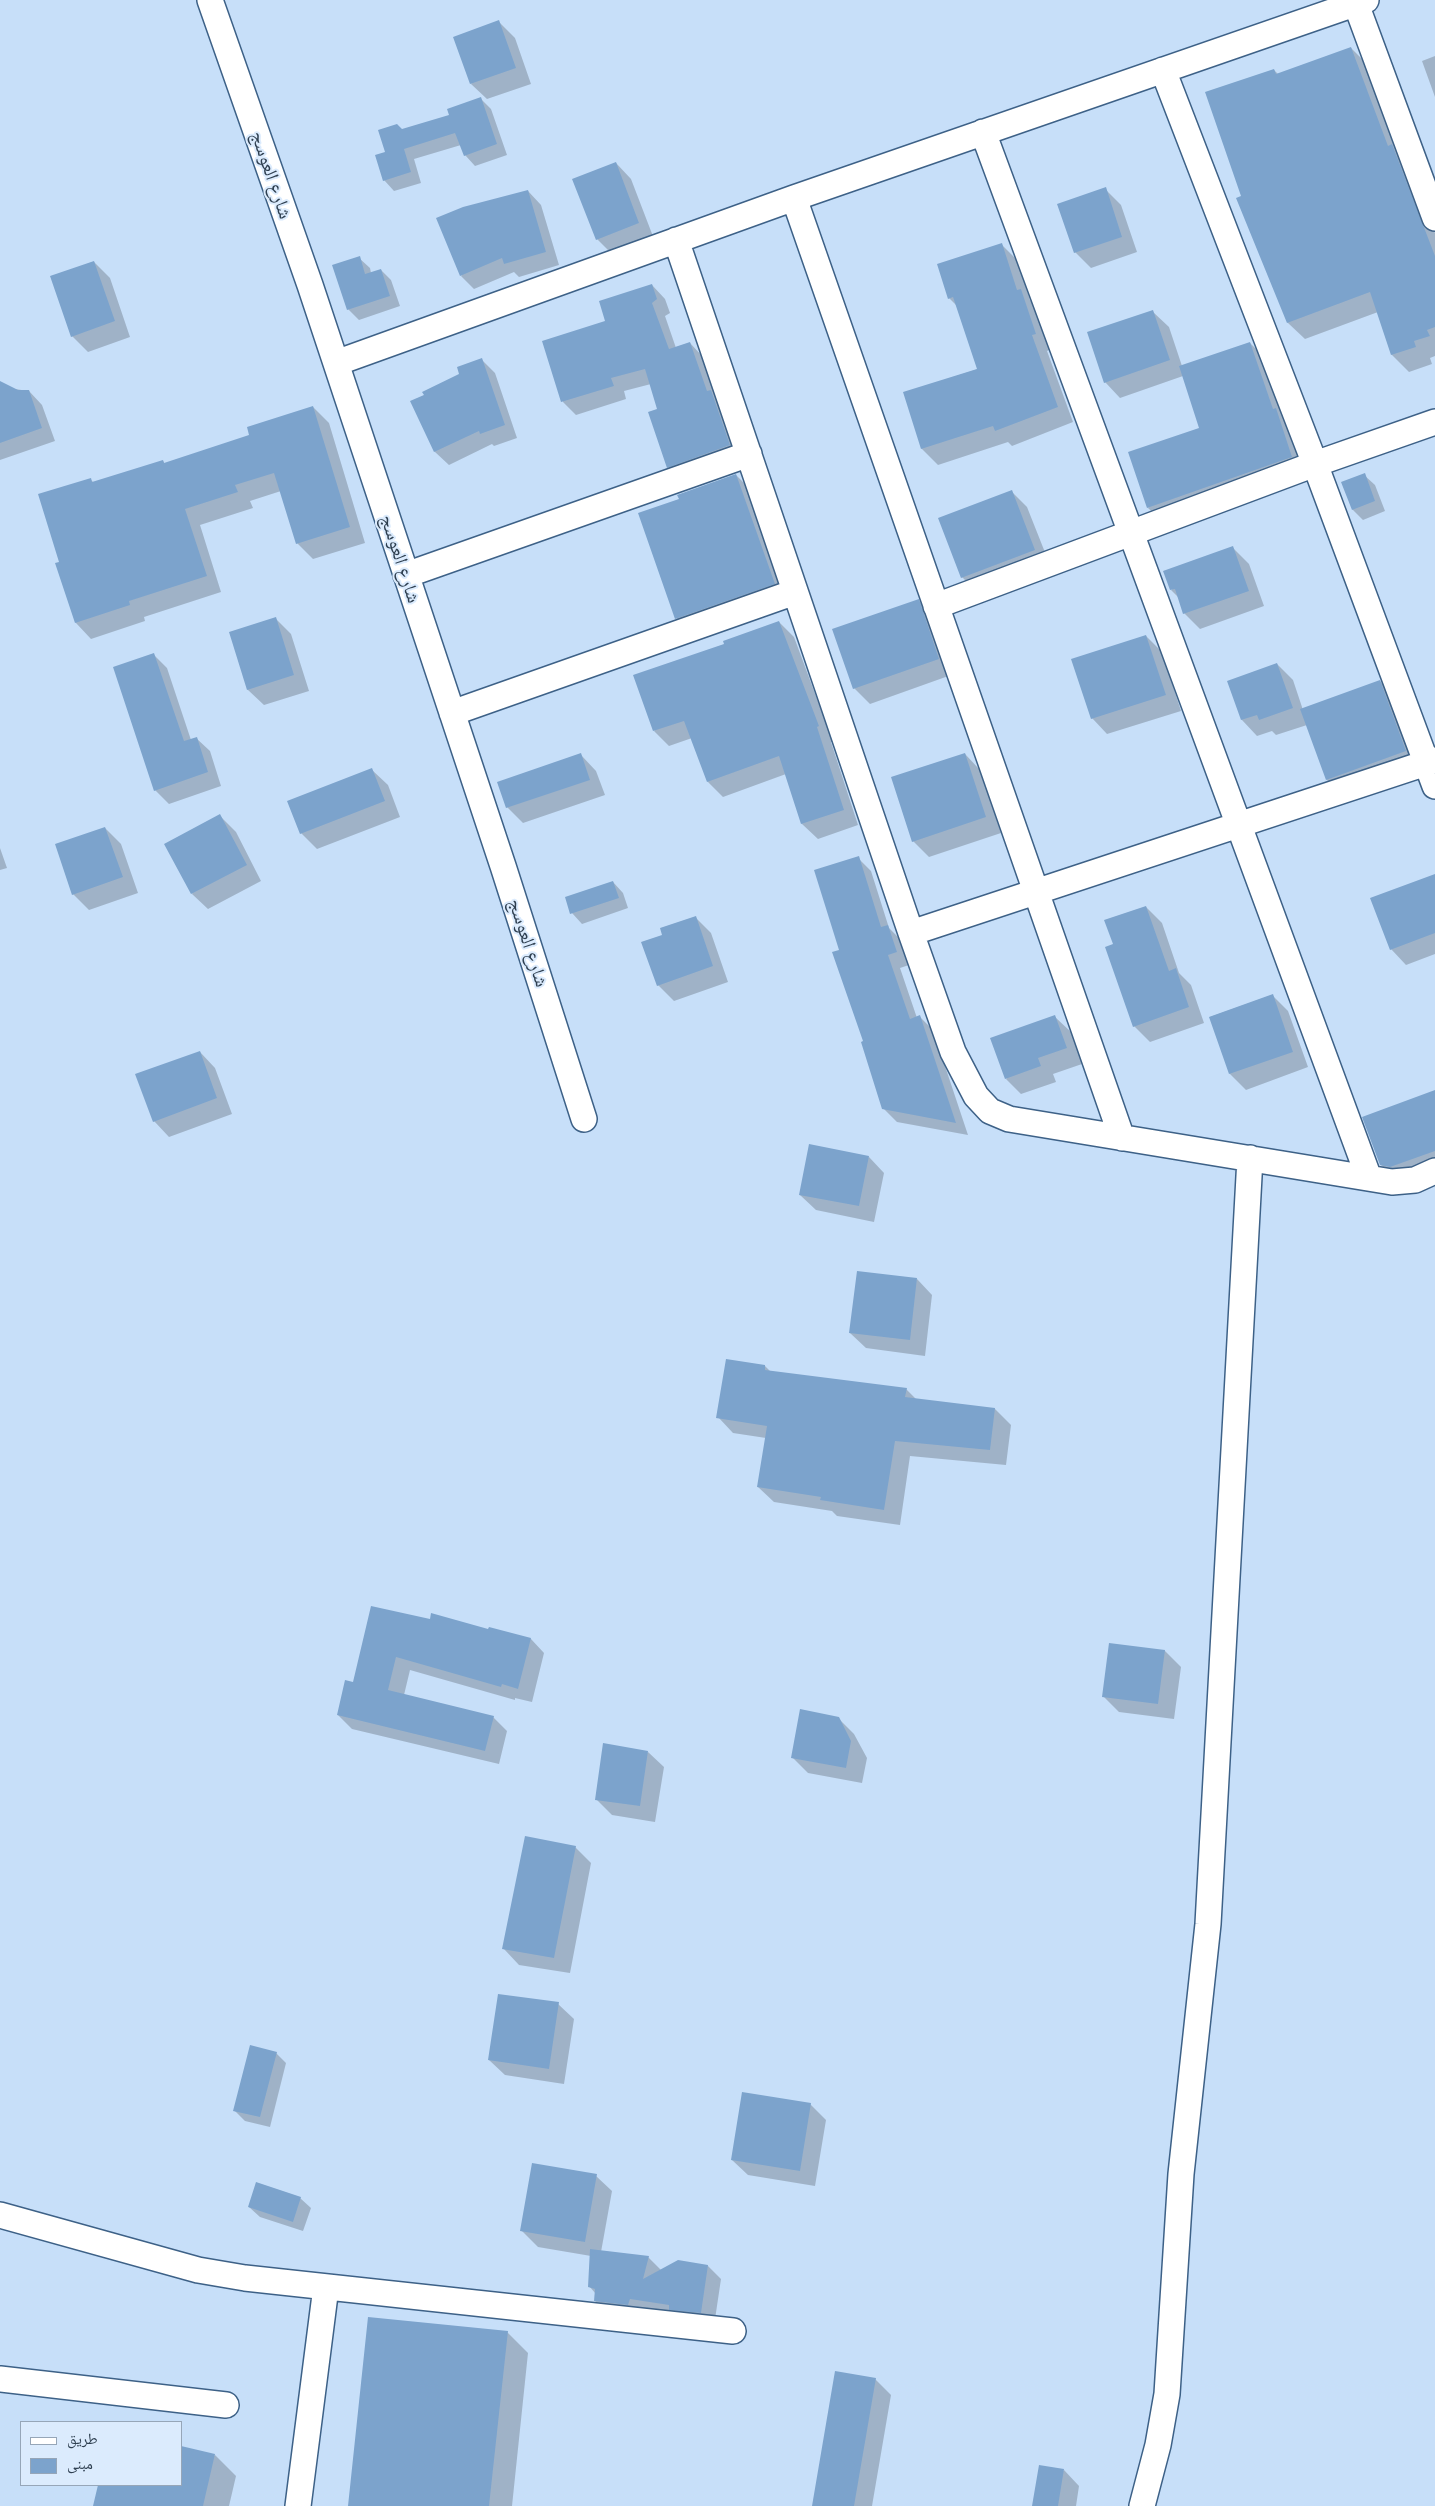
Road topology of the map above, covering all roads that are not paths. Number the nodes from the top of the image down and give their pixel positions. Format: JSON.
{"nodes":[{"id":1,"x":210,"y":0,"type":"edge"},
{"id":2,"x":1361,"y":2,"type":"edge"},
{"id":3,"x":1163,"y":70,"type":"junction"},
{"id":4,"x":983,"y":132,"type":"junction"},
{"id":5,"x":794,"y":198,"type":"junction"},
{"id":6,"x":1435,"y":218,"type":"edge"},
{"id":7,"x":676,"y":240,"type":"junction"},
{"id":8,"x":336,"y":363,"type":"junction"},
{"id":9,"x":1435,"y":422,"type":"edge"},
{"id":10,"x":749,"y":454,"type":"junction"},
{"id":11,"x":1315,"y":464,"type":"junction"},
{"id":12,"x":1130,"y":534,"type":"junction"},
{"id":13,"x":406,"y":575,"type":"junction"},
{"id":14,"x":795,"y":592,"type":"junction"},
{"id":15,"x":936,"y":606,"type":"junction"},
{"id":16,"x":452,"y":713,"type":"junction"},
{"id":17,"x":1431,"y":761,"type":"edge"},
{"id":18,"x":1435,"y":786,"type":"edge"},
{"id":19,"x":1238,"y":825,"type":"junction"},
{"id":20,"x":1036,"y":892,"type":"junction"},
{"id":21,"x":911,"y":933,"type":"junction"},
{"id":22,"x":584,"y":1119,"type":"dead end"},
{"id":23,"x":1122,"y":1138,"type":"junction"},
{"id":24,"x":1250,"y":1158,"type":"junction"},
{"id":25,"x":1435,"y":1171,"type":"edge"},
{"id":26,"x":1369,"y":1178,"type":"junction"},
{"id":27,"x":0,"y":2215,"type":"edge"},
{"id":28,"x":326,"y":2287,"type":"junction"},
{"id":29,"x":732,"y":2331,"type":"dead end"},
{"id":30,"x":0,"y":2379,"type":"edge"},
{"id":31,"x":226,"y":2405,"type":"dead end"},
{"id":32,"x":298,"y":2506,"type":"edge"},
{"id":33,"x":1142,"y":2506,"type":"edge"}],
"edges":[{"from":1,"to":8,"type":"street","name":"شارع العوسج"},
{"from":2,"to":3,"type":"street"},
{"from":2,"to":6,"type":"street"},
{"from":3,"to":4,"type":"street"},
{"from":3,"to":11,"type":"street"},
{"from":4,"to":5,"type":"street"},
{"from":4,"to":12,"type":"street"},
{"from":5,"to":7,"type":"street"},
{"from":5,"to":15,"type":"street"},
{"from":7,"to":8,"type":"street"},
{"from":7,"to":10,"type":"street"},
{"from":8,"to":13,"type":"street","name":"شارع العوسج"},
{"from":9,"to":11,"type":"street"},
{"from":10,"to":13,"type":"street"},
{"from":10,"to":14,"type":"street"},
{"from":11,"to":12,"type":"street"},
{"from":11,"to":17,"type":"street"},
{"from":12,"to":15,"type":"street"},
{"from":12,"to":19,"type":"street"},
{"from":13,"to":16,"type":"street","name":"شارع العوسج"},
{"from":14,"to":16,"type":"street"},
{"from":14,"to":21,"type":"street"},
{"from":15,"to":20,"type":"street"},
{"from":16,"to":22,"type":"street","name":"شارع العوسج"},
{"from":17,"to":18,"type":"street"},
{"from":17,"to":19,"type":"street"},
{"from":19,"to":20,"type":"street"},
{"from":19,"to":26,"type":"street"},
{"from":20,"to":21,"type":"street"},
{"from":20,"to":23,"type":"street"},
{"from":21,"to":23,"type":"street"},
{"from":23,"to":24,"type":"street"},
{"from":24,"to":26,"type":"street"},
{"from":24,"to":33,"type":"street"},
{"from":25,"to":26,"type":"street"},
{"from":27,"to":28,"type":"street"},
{"from":28,"to":29,"type":"street"},
{"from":28,"to":32,"type":"street"},
{"from":30,"to":31,"type":"street"}]}
